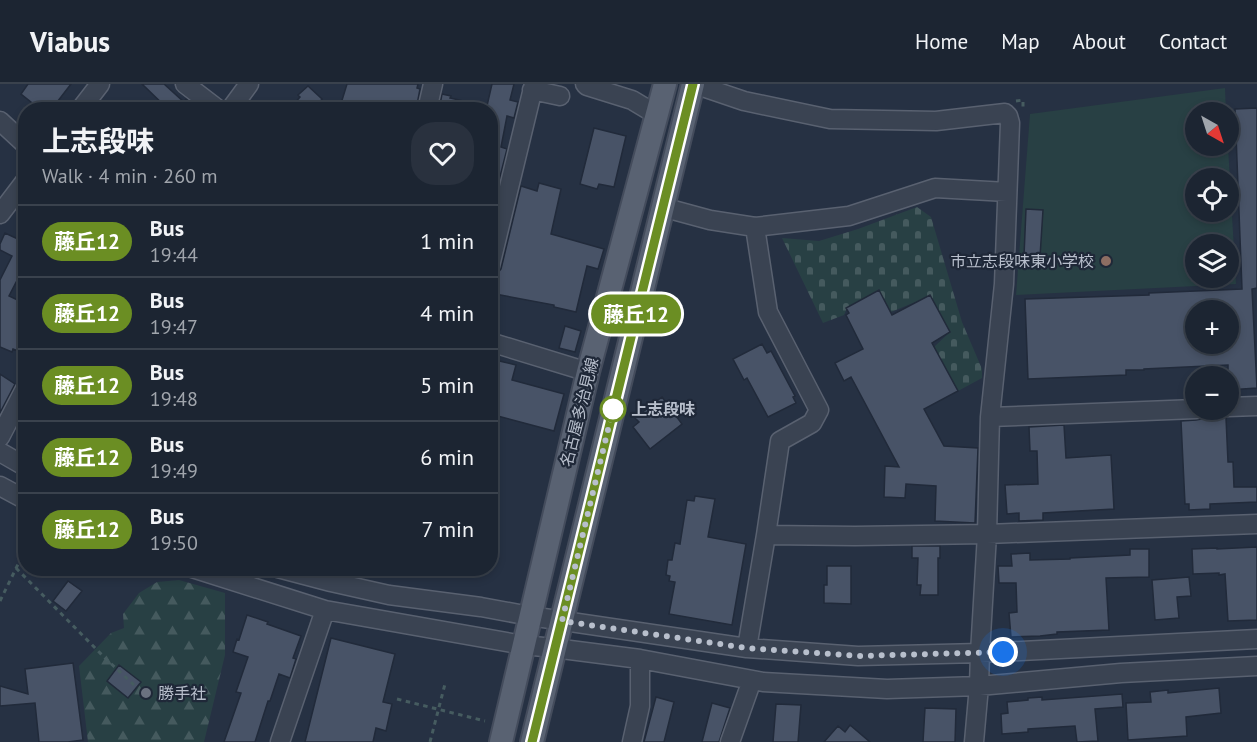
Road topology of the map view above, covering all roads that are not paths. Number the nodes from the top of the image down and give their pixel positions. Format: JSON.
{"nodes":[{"id":1,"x":100,"y":84,"type":"edge"},
{"id":2,"x":185,"y":84,"type":"edge"},
{"id":3,"x":249,"y":84,"type":"edge"},
{"id":4,"x":433,"y":84,"type":"edge"},
{"id":5,"x":585,"y":84,"type":"edge"},
{"id":6,"x":665,"y":84,"type":"edge"},
{"id":7,"x":693,"y":84,"type":"edge"},
{"id":8,"x":533,"y":87,"type":"edge"},
{"id":9,"x":560,"y":96,"type":"dead end"},
{"id":10,"x":86,"y":102,"type":"edge"},
{"id":11,"x":209,"y":102,"type":"edge"},
{"id":12,"x":236,"y":102,"type":"edge"},
{"id":13,"x":429,"y":102,"type":"edge"},
{"id":14,"x":657,"y":115,"type":"junction"},
{"id":15,"x":0,"y":121,"type":"edge"},
{"id":16,"x":18,"y":138,"type":"edge"},
{"id":17,"x":18,"y":190,"type":"edge"},
{"id":18,"x":1007,"y":192,"type":"junction"},
{"id":19,"x":662,"y":207,"type":"junction"},
{"id":20,"x":0,"y":214,"type":"edge"},
{"id":21,"x":755,"y":226,"type":"junction"},
{"id":22,"x":498,"y":233,"type":"edge"},
{"id":23,"x":498,"y":344,"type":"edge"},
{"id":24,"x":588,"y":372,"type":"junction"},
{"id":25,"x":18,"y":402,"type":"edge"},
{"id":26,"x":1257,"y":406,"type":"edge"},
{"id":27,"x":1239,"y":407,"type":"edge"},
{"id":28,"x":1185,"y":409,"type":"edge"},
{"id":29,"x":990,"y":417,"type":"junction"},
{"id":30,"x":0,"y":437,"type":"edge"},
{"id":31,"x":0,"y":452,"type":"edge"},
{"id":32,"x":18,"y":462,"type":"edge"},
{"id":33,"x":0,"y":486,"type":"edge"},
{"id":34,"x":18,"y":496,"type":"edge"},
{"id":35,"x":1257,"y":524,"type":"edge"},
{"id":36,"x":987,"y":534,"type":"junction"},
{"id":37,"x":766,"y":535,"type":"junction"},
{"id":38,"x":217,"y":576,"type":"edge"},
{"id":39,"x":335,"y":576,"type":"edge"},
{"id":40,"x":325,"y":610,"type":"junction"},
{"id":41,"x":530,"y":616,"type":"junction"},
{"id":42,"x":562,"y":621,"type":"junction"},
{"id":43,"x":1257,"y":639,"type":"edge"},
{"id":44,"x":523,"y":645,"type":"junction"},
{"id":45,"x":554,"y":648,"type":"junction"},
{"id":46,"x":747,"y":648,"type":"junction"},
{"id":47,"x":980,"y":653,"type":"junction"},
{"id":48,"x":640,"y":659,"type":"junction"},
{"id":49,"x":1257,"y":666,"type":"edge"},
{"id":50,"x":752,"y":680,"type":"junction"},
{"id":51,"x":979,"y":686,"type":"junction"},
{"id":52,"x":280,"y":742,"type":"edge"},
{"id":53,"x":501,"y":742,"type":"edge"},
{"id":54,"x":532,"y":742,"type":"edge"},
{"id":55,"x":632,"y":742,"type":"edge"},
{"id":56,"x":730,"y":742,"type":"edge"},
{"id":57,"x":974,"y":742,"type":"edge"}],
"edges":[{"from":1,"to":10,"type":"street"},
{"from":2,"to":11,"type":"street"},
{"from":3,"to":12,"type":"street"},
{"from":4,"to":13,"type":"street"},
{"from":5,"to":14,"type":"street"},
{"from":6,"to":14,"type":"main road","name":"名古屋多治見線"},
{"from":7,"to":18,"type":"street"},
{"from":7,"to":19,"type":"main road","name":"名古屋多治見線"},
{"from":8,"to":9,"type":"street"},
{"from":8,"to":22,"type":"street"},
{"from":14,"to":24,"type":"main road","name":"名古屋多治見線"},
{"from":15,"to":16,"type":"street"},
{"from":17,"to":20,"type":"street"},
{"from":18,"to":21,"type":"street"},
{"from":18,"to":29,"type":"street"},
{"from":19,"to":21,"type":"street"},
{"from":19,"to":42,"type":"main road","name":"名古屋多治見線"},
{"from":21,"to":37,"type":"street"},
{"from":23,"to":24,"type":"street"},
{"from":24,"to":41,"type":"main road","name":"名古屋多治見線"},
{"from":25,"to":30,"type":"street"},
{"from":26,"to":27,"type":"street"},
{"from":28,"to":29,"type":"street"},
{"from":29,"to":36,"type":"street"},
{"from":31,"to":32,"type":"street"},
{"from":33,"to":34,"type":"street"},
{"from":35,"to":36,"type":"street"},
{"from":36,"to":37,"type":"street"},
{"from":36,"to":47,"type":"street"},
{"from":37,"to":46,"type":"street"},
{"from":38,"to":40,"type":"street"},
{"from":39,"to":41,"type":"street"},
{"from":40,"to":44,"type":"street"},
{"from":40,"to":52,"type":"street"},
{"from":41,"to":42,"type":"street"},
{"from":41,"to":44,"type":"main road","name":"名古屋多治見線"},
{"from":42,"to":45,"type":"main road","name":"名古屋多治見線"},
{"from":42,"to":46,"type":"street"},
{"from":43,"to":47,"type":"street"},
{"from":44,"to":45,"type":"street"},
{"from":44,"to":53,"type":"main road","name":"名古屋多治見線"},
{"from":45,"to":48,"type":"street"},
{"from":45,"to":54,"type":"main road","name":"名古屋多治見線"},
{"from":46,"to":47,"type":"street"},
{"from":47,"to":51,"type":"street"},
{"from":48,"to":50,"type":"street"},
{"from":48,"to":55,"type":"street"},
{"from":49,"to":51,"type":"street"},
{"from":50,"to":51,"type":"street"},
{"from":50,"to":56,"type":"street"},
{"from":51,"to":57,"type":"street"}]}
